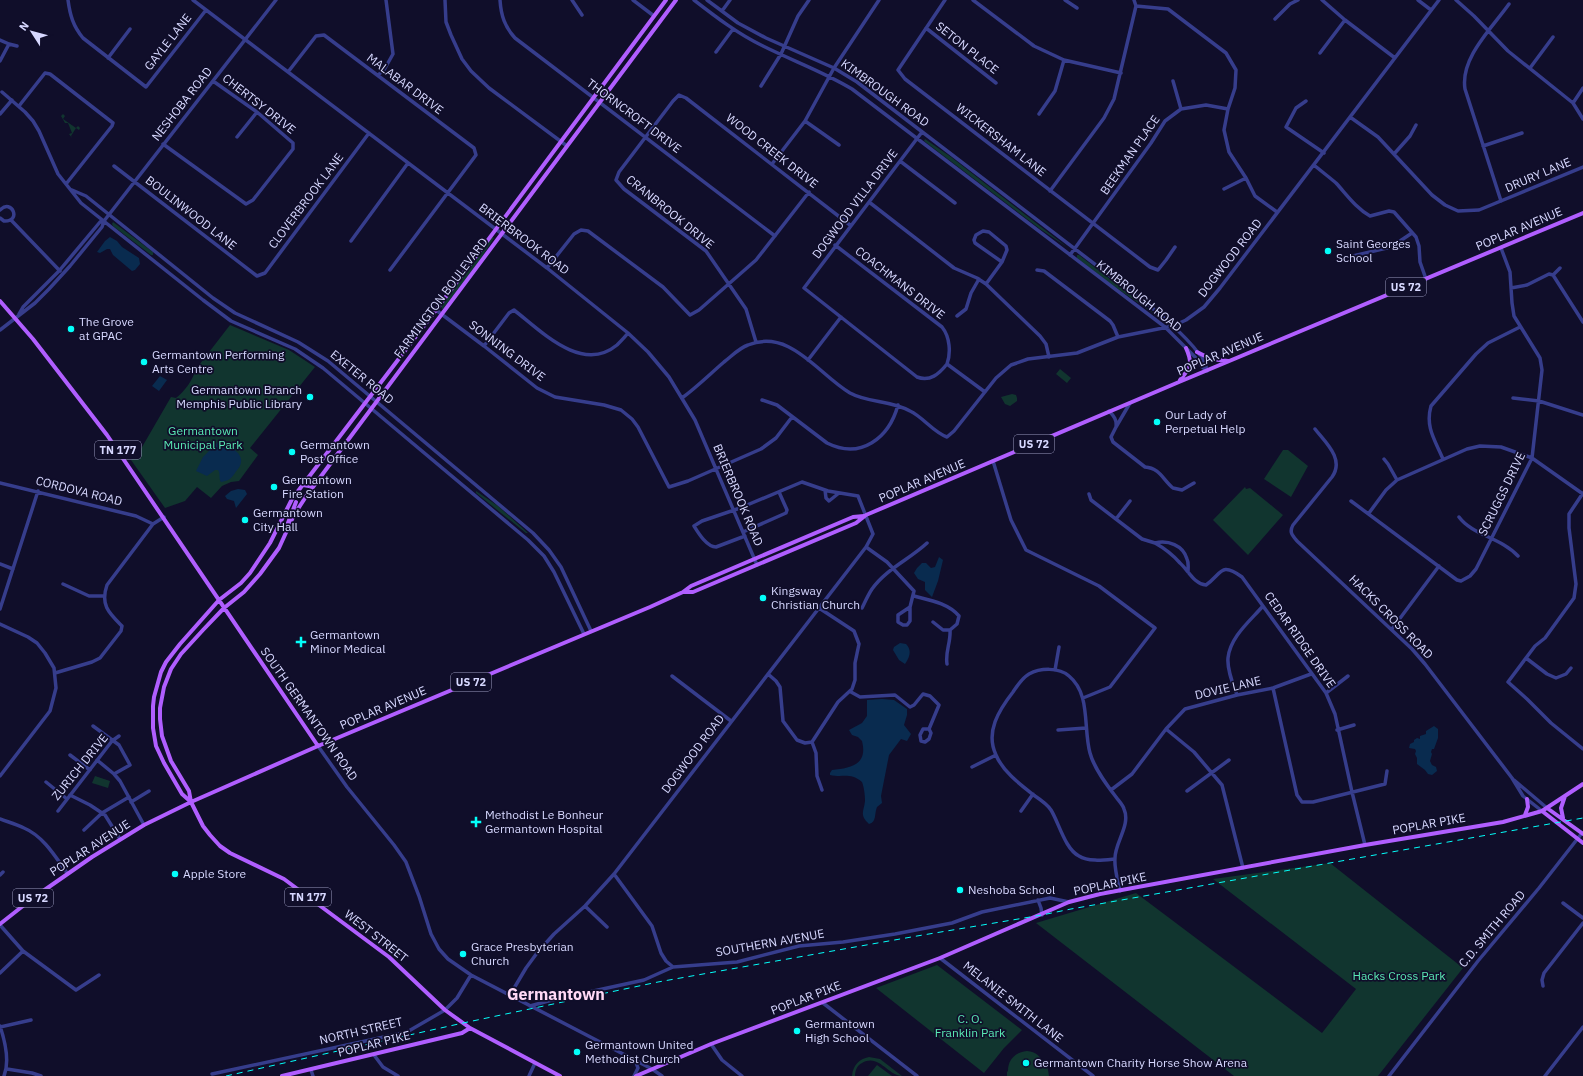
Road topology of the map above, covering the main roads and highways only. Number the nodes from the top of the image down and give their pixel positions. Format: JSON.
{"nodes":[{"id":1,"x":666,"y":0,"type":"edge"},
{"id":2,"x":676,"y":0,"type":"edge"},
{"id":3,"x":1583,"y":213,"type":"edge"},
{"id":4,"x":0,"y":301,"type":"edge"},
{"id":5,"x":1186,"y":348,"type":"road end"},
{"id":6,"x":1197,"y":352,"type":"road end"},
{"id":7,"x":1229,"y":361,"type":"junction"},
{"id":8,"x":1178,"y":382,"type":"junction"},
{"id":9,"x":324,"y":457,"type":"junction"},
{"id":10,"x":331,"y":462,"type":"junction"},
{"id":11,"x":324,"y":472,"type":"junction"},
{"id":12,"x":303,"y":485,"type":"junction"},
{"id":13,"x":296,"y":502,"type":"junction"},
{"id":14,"x":866,"y":515,"type":"junction"},
{"id":15,"x":683,"y":592,"type":"junction"},
{"id":16,"x":219,"y":600,"type":"junction"},
{"id":17,"x":224,"y":608,"type":"junction"},
{"id":18,"x":318,"y":746,"type":"junction"},
{"id":19,"x":1583,"y":784,"type":"edge"},
{"id":20,"x":1566,"y":796,"type":"junction"},
{"id":21,"x":1526,"y":799,"type":"road end"},
{"id":22,"x":191,"y":802,"type":"junction"},
{"id":23,"x":1547,"y":808,"type":"junction"},
{"id":24,"x":1542,"y":811,"type":"junction"},
{"id":25,"x":1525,"y":815,"type":"junction"},
{"id":26,"x":1563,"y":818,"type":"junction"},
{"id":27,"x":1583,"y":832,"type":"edge"},
{"id":28,"x":1583,"y":843,"type":"edge"},
{"id":29,"x":0,"y":924,"type":"edge"},
{"id":30,"x":470,"y":1028,"type":"junction"},
{"id":31,"x":282,"y":1076,"type":"edge"},
{"id":32,"x":560,"y":1076,"type":"edge"},
{"id":33,"x":635,"y":1076,"type":"edge"}],
"edges":[{"from":1,"to":9,"type":"main road","name":"FARMINGTON BOULEVARD"},
{"from":2,"to":10,"type":"main road","name":"FARMINGTON BOULEVARD"},
{"from":3,"to":7,"type":"main road","name":"POPLAR AVENUE","number":"US 72"},
{"from":4,"to":16,"type":"main road","name":"SOUTH GERMANTOWN ROAD","number":"TN 177"},
{"from":5,"to":8,"type":"main road"},
{"from":6,"to":7,"type":"main road"},
{"from":7,"to":8,"type":"main road","name":"POPLAR AVENUE","number":"US 72"},
{"from":8,"to":14,"type":"main road","name":"POPLAR AVENUE","number":"US 72"},
{"from":9,"to":10,"type":"main road"},
{"from":9,"to":12,"type":"main road","name":"FARMINGTON BOULEVARD"},
{"from":10,"to":11,"type":"main road","name":"FARMINGTON BOULEVARD"},
{"from":11,"to":12,"type":"main road"},
{"from":11,"to":13,"type":"main road","name":"FARMINGTON BOULEVARD"},
{"from":12,"to":13,"type":"main road","name":"FARMINGTON BOULEVARD"},
{"from":13,"to":16,"type":"main road","name":"FARMINGTON BOULEVARD"},
{"from":13,"to":17,"type":"main road","name":"FARMINGTON BOULEVARD"},
{"from":14,"to":15,"type":"main road","name":"POPLAR AVENUE","number":"US 72"},
{"from":14,"to":15,"type":"main road","name":"POPLAR AVENUE"},
{"from":15,"to":18,"type":"main road","name":"POPLAR AVENUE","number":"US 72"},
{"from":16,"to":17,"type":"main road","name":"SOUTH GERMANTOWN ROAD","number":"TN 177"},
{"from":16,"to":22,"type":"main road","name":"FARMINGTON BOULEVARD"},
{"from":17,"to":18,"type":"main road","name":"SOUTH GERMANTOWN ROAD","number":"TN 177"},
{"from":17,"to":22,"type":"main road","name":"FARMINGTON BOULEVARD"},
{"from":18,"to":22,"type":"main road","name":"POPLAR AVENUE","number":"US 72"},
{"from":19,"to":20,"type":"main road","name":"POPLAR PIKE"},
{"from":20,"to":23,"type":"main road","name":"POPLAR PIKE"},
{"from":20,"to":26,"type":"main road"},
{"from":21,"to":25,"type":"main road"},
{"from":22,"to":29,"type":"main road","name":"POPLAR AVENUE","number":"US 72"},
{"from":22,"to":30,"type":"main road","name":"WEST STREET","number":"TN 177"},
{"from":23,"to":24,"type":"main road","name":"POPLAR PIKE"},
{"from":23,"to":26,"type":"main road","name":"HACKS CROSS ROAD"},
{"from":24,"to":25,"type":"main road","name":"POPLAR PIKE"},
{"from":24,"to":28,"type":"main road","name":"HACKS CROSS ROAD"},
{"from":25,"to":33,"type":"main road","name":"POPLAR PIKE"},
{"from":26,"to":27,"type":"main road","name":"HACKS CROSS ROAD"},
{"from":30,"to":31,"type":"main road","name":"POPLAR PIKE"},
{"from":30,"to":32,"type":"main road","name":"WEST STREET","number":"TN 177"}]}
